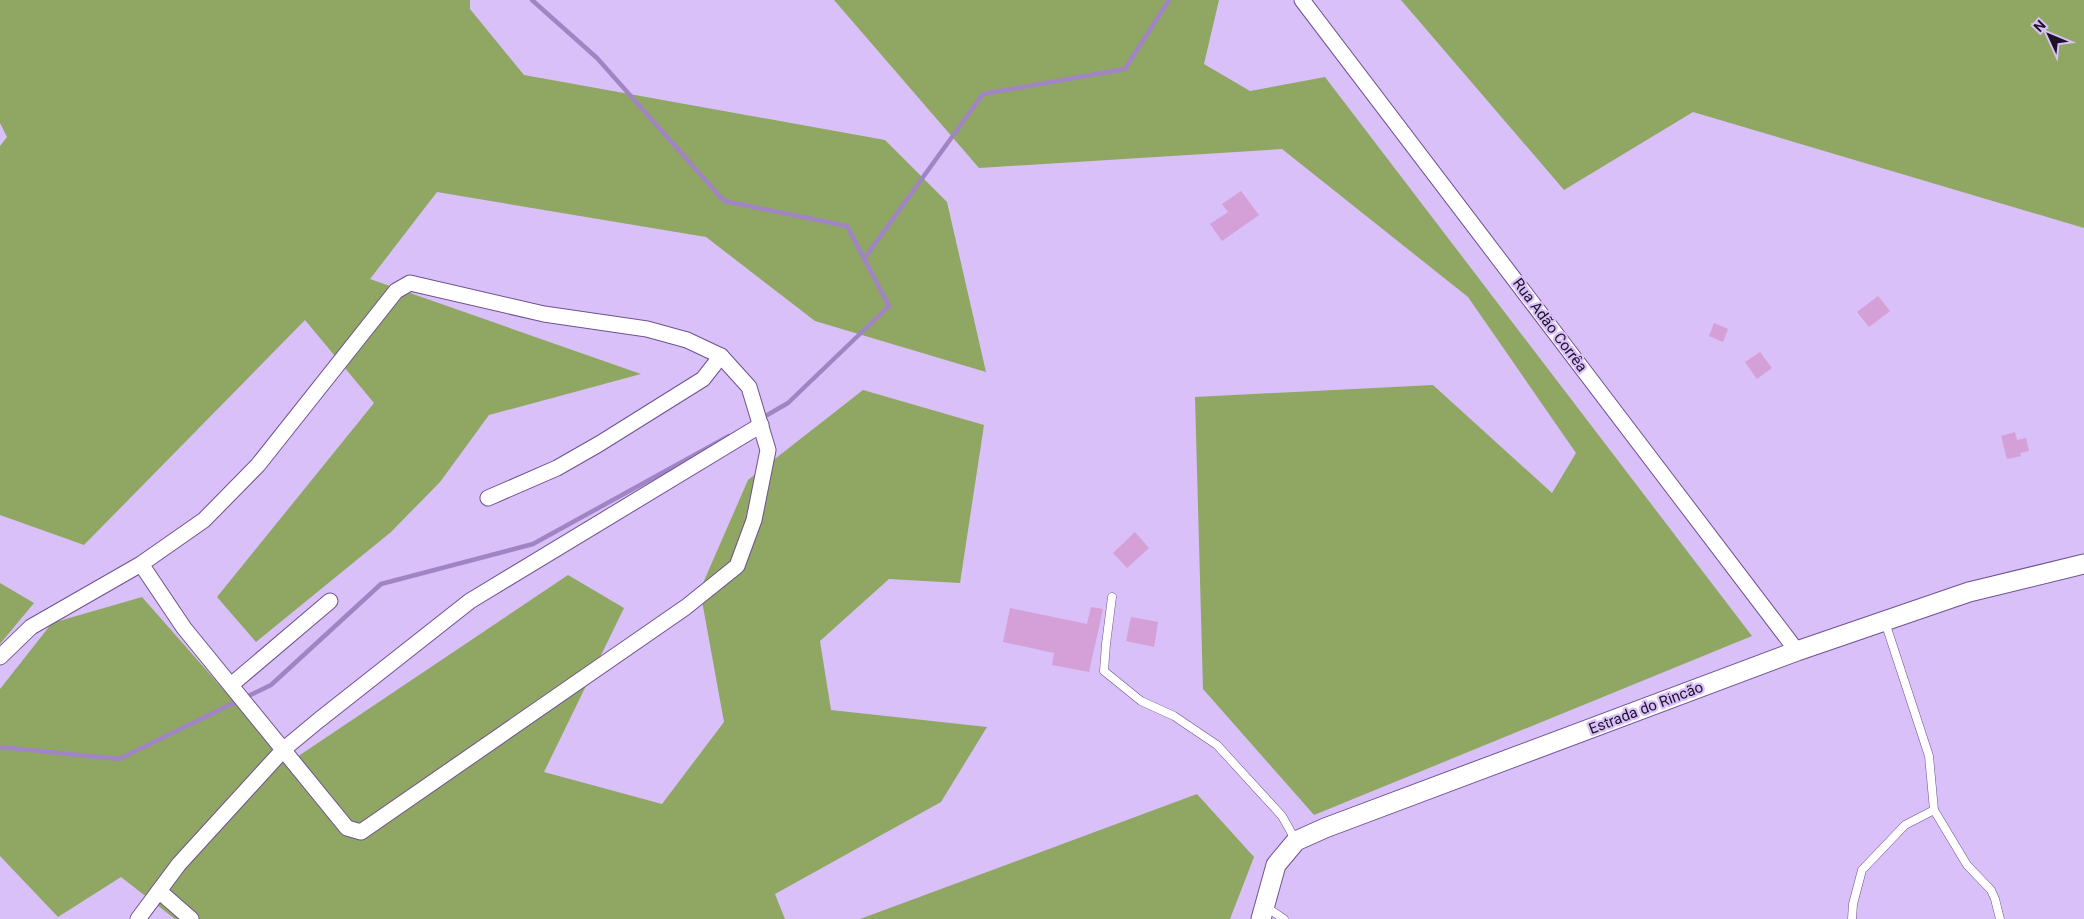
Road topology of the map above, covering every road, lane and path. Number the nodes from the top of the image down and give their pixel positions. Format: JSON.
{"nodes":[{"id":1,"x":1302,"y":0,"type":"edge"},
{"id":2,"x":721,"y":356,"type":"junction"},
{"id":3,"x":761,"y":425,"type":"junction"},
{"id":4,"x":488,"y":498,"type":"dead end"},
{"id":5,"x":141,"y":564,"type":"junction"},
{"id":6,"x":2084,"y":564,"type":"edge"},
{"id":7,"x":1112,"y":597,"type":"dead end"},
{"id":8,"x":330,"y":601,"type":"dead end"},
{"id":9,"x":1885,"y":622,"type":"junction"},
{"id":10,"x":1797,"y":651,"type":"junction"},
{"id":11,"x":0,"y":657,"type":"edge"},
{"id":12,"x":231,"y":685,"type":"junction"},
{"id":13,"x":284,"y":749,"type":"junction"},
{"id":14,"x":1934,"y":810,"type":"junction"},
{"id":15,"x":1296,"y":841,"type":"junction"},
{"id":16,"x":158,"y":892,"type":"junction"},
{"id":17,"x":1263,"y":912,"type":"edge"},
{"id":18,"x":138,"y":919,"type":"edge"},
{"id":19,"x":191,"y":919,"type":"edge"},
{"id":20,"x":1284,"y":919,"type":"edge"},
{"id":21,"x":1852,"y":919,"type":"edge"},
{"id":22,"x":2000,"y":919,"type":"edge"}],
"edges":[{"from":1,"to":10,"type":"street","name":"Rua Adão Corrêa"},
{"from":2,"to":3,"type":"street"},
{"from":2,"to":4,"type":"street"},
{"from":2,"to":5,"type":"street"},
{"from":3,"to":13,"type":"street"},
{"from":3,"to":13,"type":"street"},
{"from":5,"to":11,"type":"street"},
{"from":5,"to":12,"type":"street"},
{"from":6,"to":9,"type":"street","name":"Estrada do Rincão"},
{"from":7,"to":15,"type":"lane"},
{"from":8,"to":12,"type":"street"},
{"from":9,"to":10,"type":"street","name":"Estrada do Rincão"},
{"from":9,"to":14,"type":"lane"},
{"from":10,"to":15,"type":"street","name":"Estrada do Rincão"},
{"from":12,"to":13,"type":"street"},
{"from":13,"to":16,"type":"street"},
{"from":14,"to":21,"type":"lane"},
{"from":14,"to":22,"type":"lane"},
{"from":15,"to":17,"type":"street","name":"Estrada do Rincão"},
{"from":16,"to":18,"type":"street"},
{"from":16,"to":19,"type":"street"},
{"from":17,"to":20,"type":"lane"}]}
